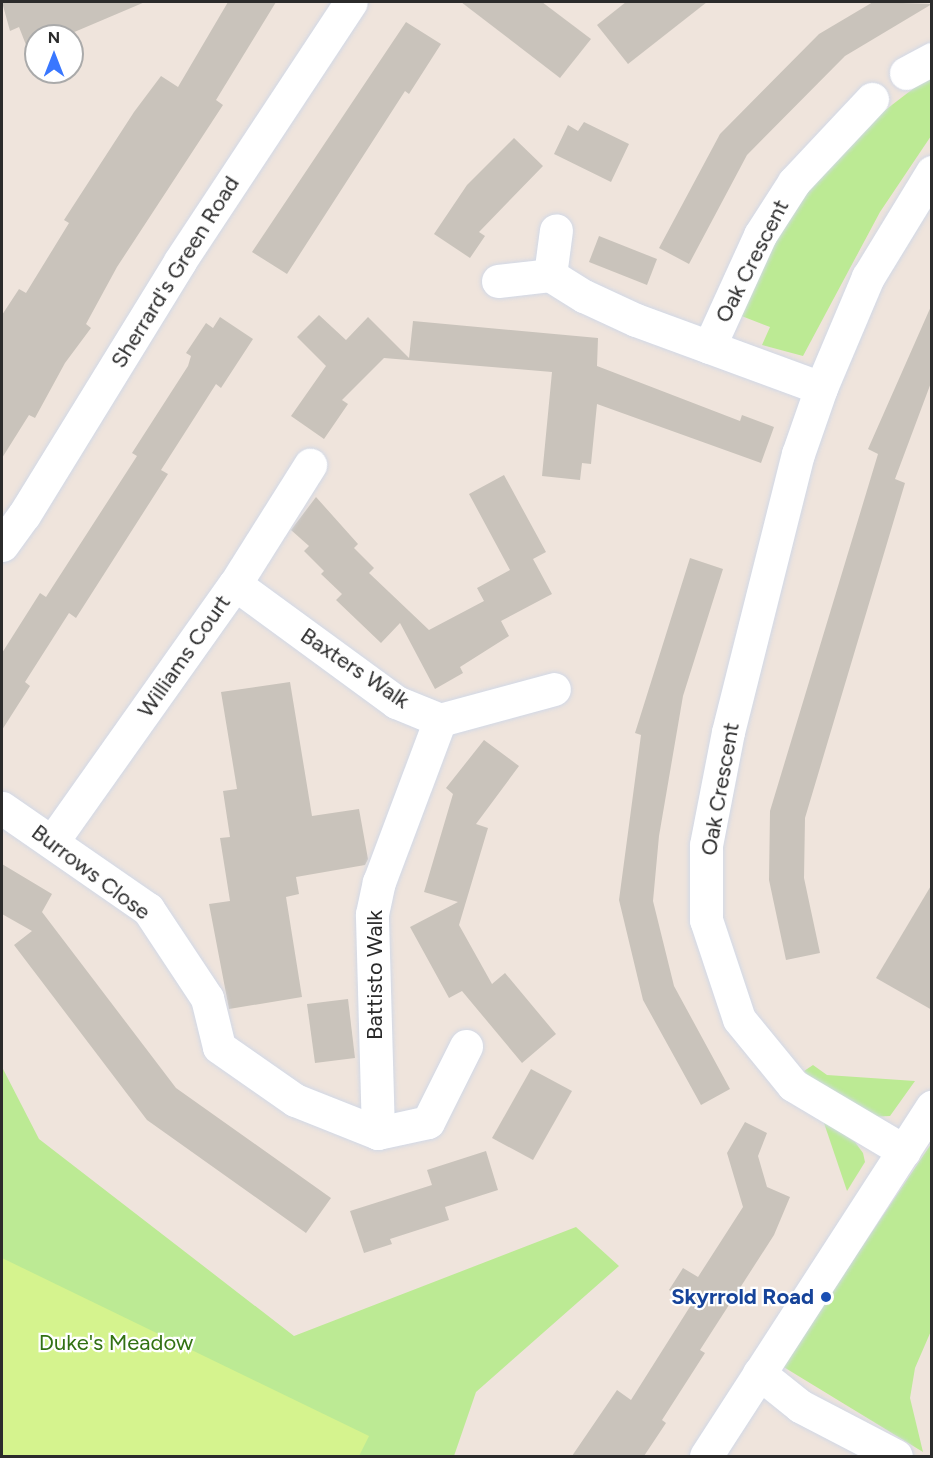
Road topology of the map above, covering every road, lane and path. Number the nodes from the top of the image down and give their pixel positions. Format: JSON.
{"nodes":[{"id":1,"x":351,"y":2,"type":"edge"},
{"id":2,"x":872,"y":99,"type":"dead end"},
{"id":3,"x":932,"y":172,"type":"edge"},
{"id":4,"x":556,"y":230,"type":"dead end"},
{"id":5,"x":550,"y":275,"type":"junction"},
{"id":6,"x":498,"y":281,"type":"dead end"},
{"id":7,"x":709,"y":347,"type":"junction"},
{"id":8,"x":821,"y":388,"type":"junction"},
{"id":9,"x":310,"y":465,"type":"dead end"},
{"id":10,"x":13,"y":508,"type":"edge"},
{"id":11,"x":2,"y":544,"type":"edge"},
{"id":12,"x":235,"y":584,"type":"junction"},
{"id":13,"x":554,"y":689,"type":"dead end"},
{"id":14,"x":440,"y":720,"type":"junction"},
{"id":15,"x":2,"y":808,"type":"edge"},
{"id":16,"x":52,"y":842,"type":"junction"},
{"id":17,"x":466,"y":1047,"type":"dead end"},
{"id":18,"x":932,"y":1107,"type":"edge"},
{"id":19,"x":378,"y":1133,"type":"junction"},
{"id":20,"x":904,"y":1151,"type":"junction"},
{"id":21,"x":759,"y":1373,"type":"junction"},
{"id":22,"x":706,"y":1456,"type":"edge"},
{"id":23,"x":896,"y":1456,"type":"edge"}],
"edges":[{"from":1,"to":10,"type":"street","name":"Sherrard's Green Road"},
{"from":2,"to":7,"type":"street","name":"Oak Crescent"},
{"from":3,"to":8,"type":"street","name":"Oak Crescent"},
{"from":4,"to":5,"type":"street"},
{"from":5,"to":6,"type":"street"},
{"from":5,"to":7,"type":"street","name":"Oak Crescent"},
{"from":7,"to":8,"type":"street","name":"Oak Crescent"},
{"from":8,"to":20,"type":"street","name":"Oak Crescent"},
{"from":9,"to":12,"type":"street","name":"Williams Court"},
{"from":10,"to":11,"type":"street","name":"Sherrard's Green Road"},
{"from":12,"to":14,"type":"street","name":"Baxters Walk"},
{"from":12,"to":16,"type":"street","name":"Williams Court"},
{"from":13,"to":14,"type":"street"},
{"from":14,"to":19,"type":"street","name":"Battisto Walk"},
{"from":15,"to":16,"type":"street","name":"Burrows Close"},
{"from":16,"to":19,"type":"street","name":"Burrows Close"},
{"from":17,"to":19,"type":"street"},
{"from":18,"to":20,"type":"street"},
{"from":20,"to":21,"type":"street"},
{"from":21,"to":22,"type":"street"},
{"from":21,"to":23,"type":"street"}]}
